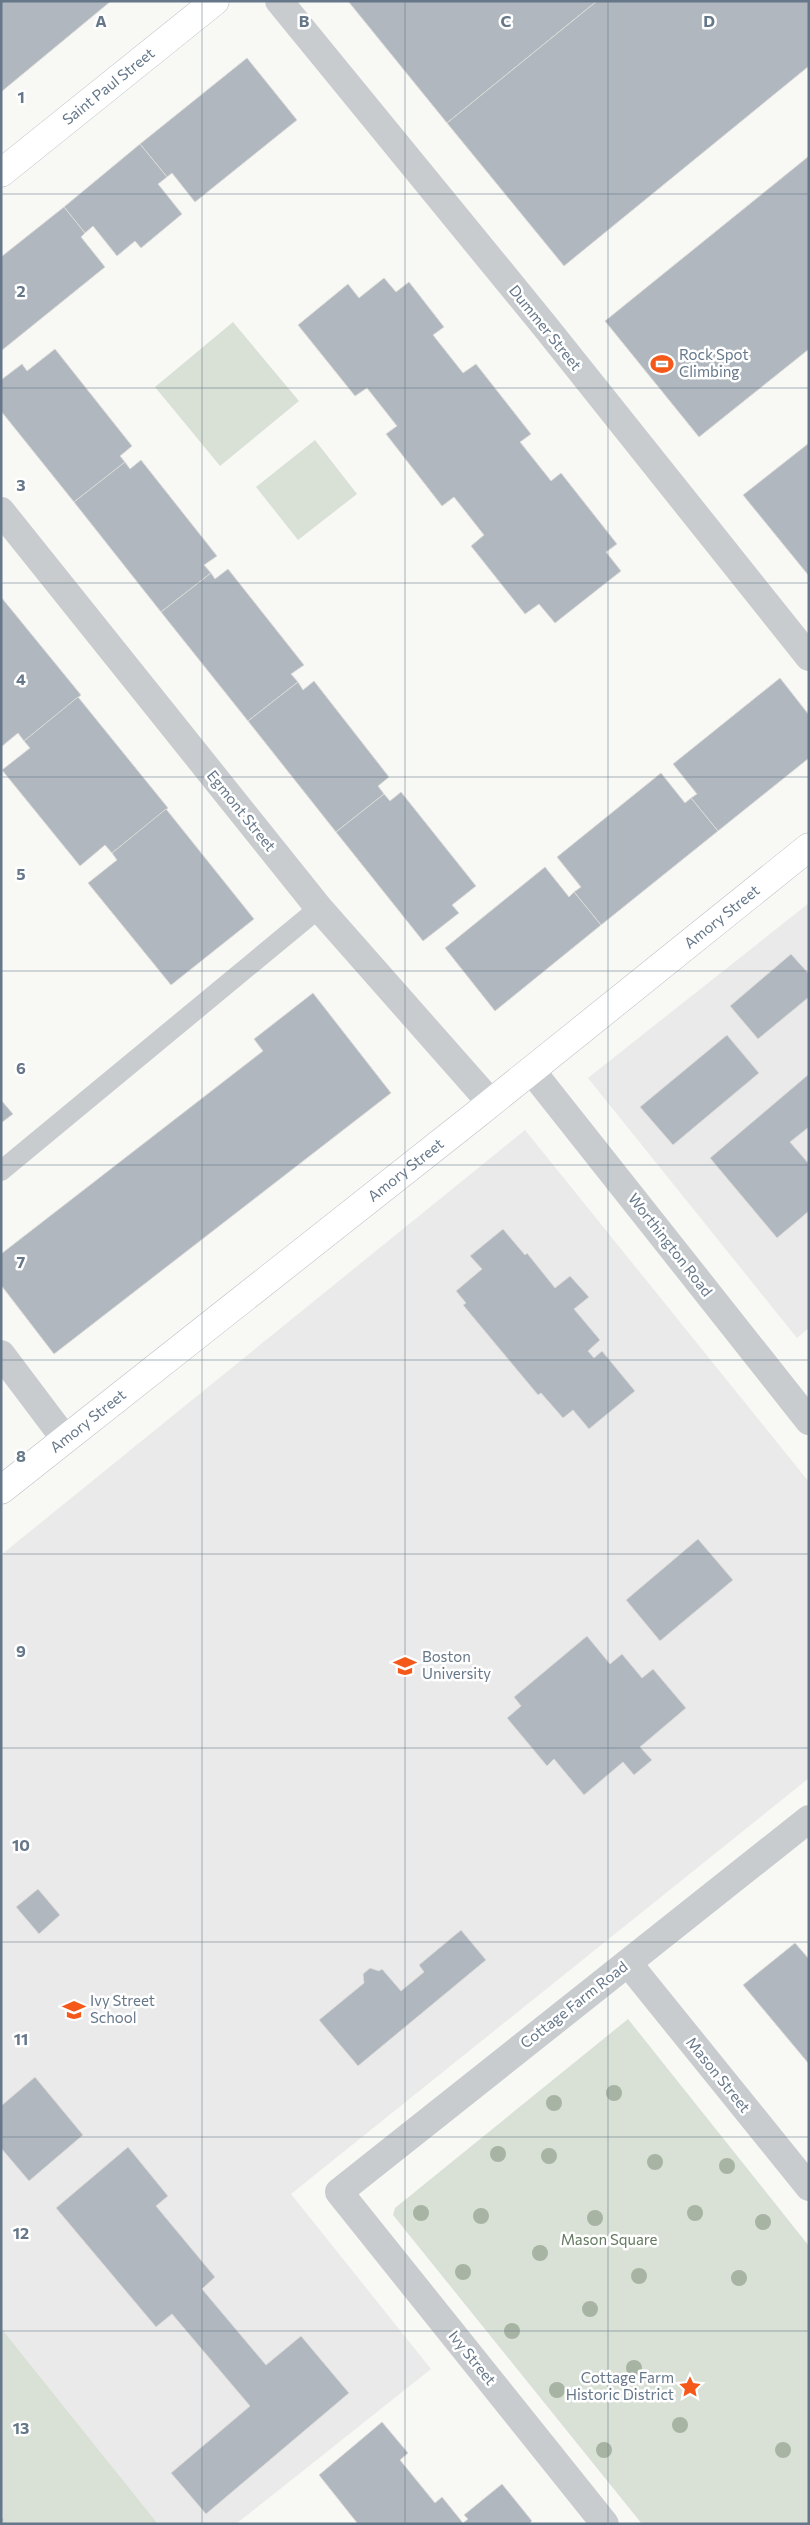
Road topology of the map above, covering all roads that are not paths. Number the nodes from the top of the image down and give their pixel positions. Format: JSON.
{"nodes":[{"id":1,"x":214,"y":1,"type":"edge"},
{"id":2,"x":279,"y":1,"type":"edge"},
{"id":3,"x":1,"y":173,"type":"edge"},
{"id":4,"x":1,"y":511,"type":"edge"},
{"id":5,"x":809,"y":657,"type":"edge"},
{"id":6,"x":809,"y":847,"type":"edge"},
{"id":7,"x":320,"y":908,"type":"junction"},
{"id":8,"x":532,"y":1070,"type":"junction"},
{"id":9,"x":491,"y":1102,"type":"junction"},
{"id":10,"x":1,"y":1171,"type":"edge"},
{"id":11,"x":1,"y":1354,"type":"edge"},
{"id":12,"x":809,"y":1420,"type":"edge"},
{"id":13,"x":65,"y":1439,"type":"junction"},
{"id":14,"x":1,"y":1490,"type":"edge"},
{"id":15,"x":809,"y":1819,"type":"edge"},
{"id":16,"x":628,"y":1963,"type":"junction"},
{"id":17,"x":809,"y":2187,"type":"edge"},
{"id":18,"x":340,"y":2192,"type":"joint"},
{"id":19,"x":605,"y":2524,"type":"edge"}],
"edges":[{"from":1,"to":3,"type":"street","name":"Saint Paul Street"},
{"from":2,"to":5,"type":"street","name":"Dummer Street"},
{"from":4,"to":7,"type":"street","name":"Egmont Street"},
{"from":6,"to":8,"type":"street","name":"Amory Street"},
{"from":7,"to":9,"type":"street","name":"Egmont Street"},
{"from":7,"to":10,"type":"lane"},
{"from":8,"to":9,"type":"street","name":"Amory Street"},
{"from":8,"to":12,"type":"street","name":"Worthington Road"},
{"from":9,"to":13,"type":"street","name":"Amory Street"},
{"from":11,"to":13,"type":"street"},
{"from":13,"to":14,"type":"street","name":"Amory Street"},
{"from":15,"to":16,"type":"street","name":"Cottage Farm Road"},
{"from":16,"to":17,"type":"street","name":"Mason Street"},
{"from":16,"to":18,"type":"street","name":"Cottage Farm Road"},
{"from":18,"to":19,"type":"street","name":"Ivy Street"}]}
